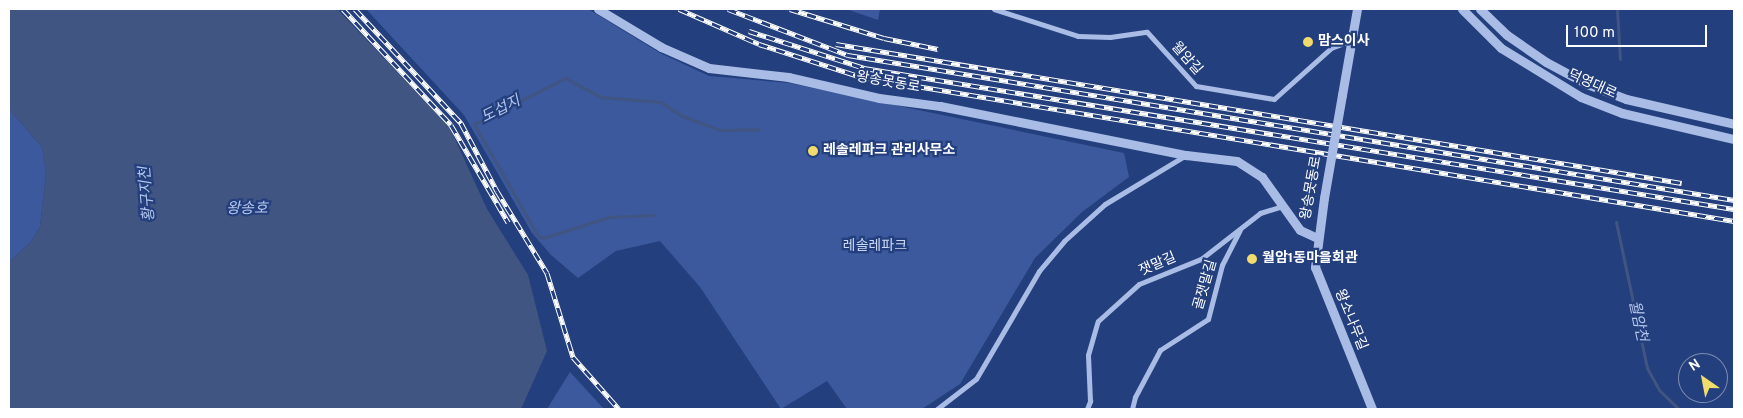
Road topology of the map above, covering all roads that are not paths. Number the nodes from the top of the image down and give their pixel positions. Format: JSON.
{"nodes":[{"id":1,"x":598,"y":9,"type":"edge"},
{"id":2,"x":994,"y":9,"type":"edge"},
{"id":3,"x":1357,"y":9,"type":"edge"},
{"id":4,"x":1462,"y":9,"type":"edge"},
{"id":5,"x":1480,"y":9,"type":"edge"},
{"id":6,"x":1352,"y":40,"type":"junction"},
{"id":7,"x":1734,"y":124,"type":"edge"},
{"id":8,"x":1734,"y":139,"type":"edge"},
{"id":9,"x":1186,"y":155,"type":"junction"},
{"id":10,"x":1283,"y":206,"type":"junction"},
{"id":11,"x":1242,"y":228,"type":"junction"},
{"id":12,"x":1317,"y":238,"type":"junction"},
{"id":13,"x":937,"y":409,"type":"edge"},
{"id":14,"x":1087,"y":409,"type":"edge"},
{"id":15,"x":1132,"y":409,"type":"edge"},
{"id":16,"x":1372,"y":409,"type":"edge"}],
"edges":[{"from":1,"to":9,"type":"street","name":"왕송못동로"},
{"from":2,"to":6,"type":"street","name":"월암길"},
{"from":3,"to":6,"type":"street","name":"왕송못동로"},
{"from":4,"to":8,"type":"street","name":"덕영대로"},
{"from":5,"to":7,"type":"street","name":"덕영대로"},
{"from":6,"to":12,"type":"street","name":"왕송못동로","bridge":true},
{"from":9,"to":10,"type":"street","name":"왕송못동로"},
{"from":9,"to":13,"type":"street"},
{"from":10,"to":11,"type":"street","name":"잿말길"},
{"from":10,"to":12,"type":"street","name":"왕송못동로"},
{"from":11,"to":14,"type":"street","name":"잿말길"},
{"from":11,"to":15,"type":"street","name":"골잿말길"},
{"from":12,"to":16,"type":"street","name":"왕소나무길"}]}
